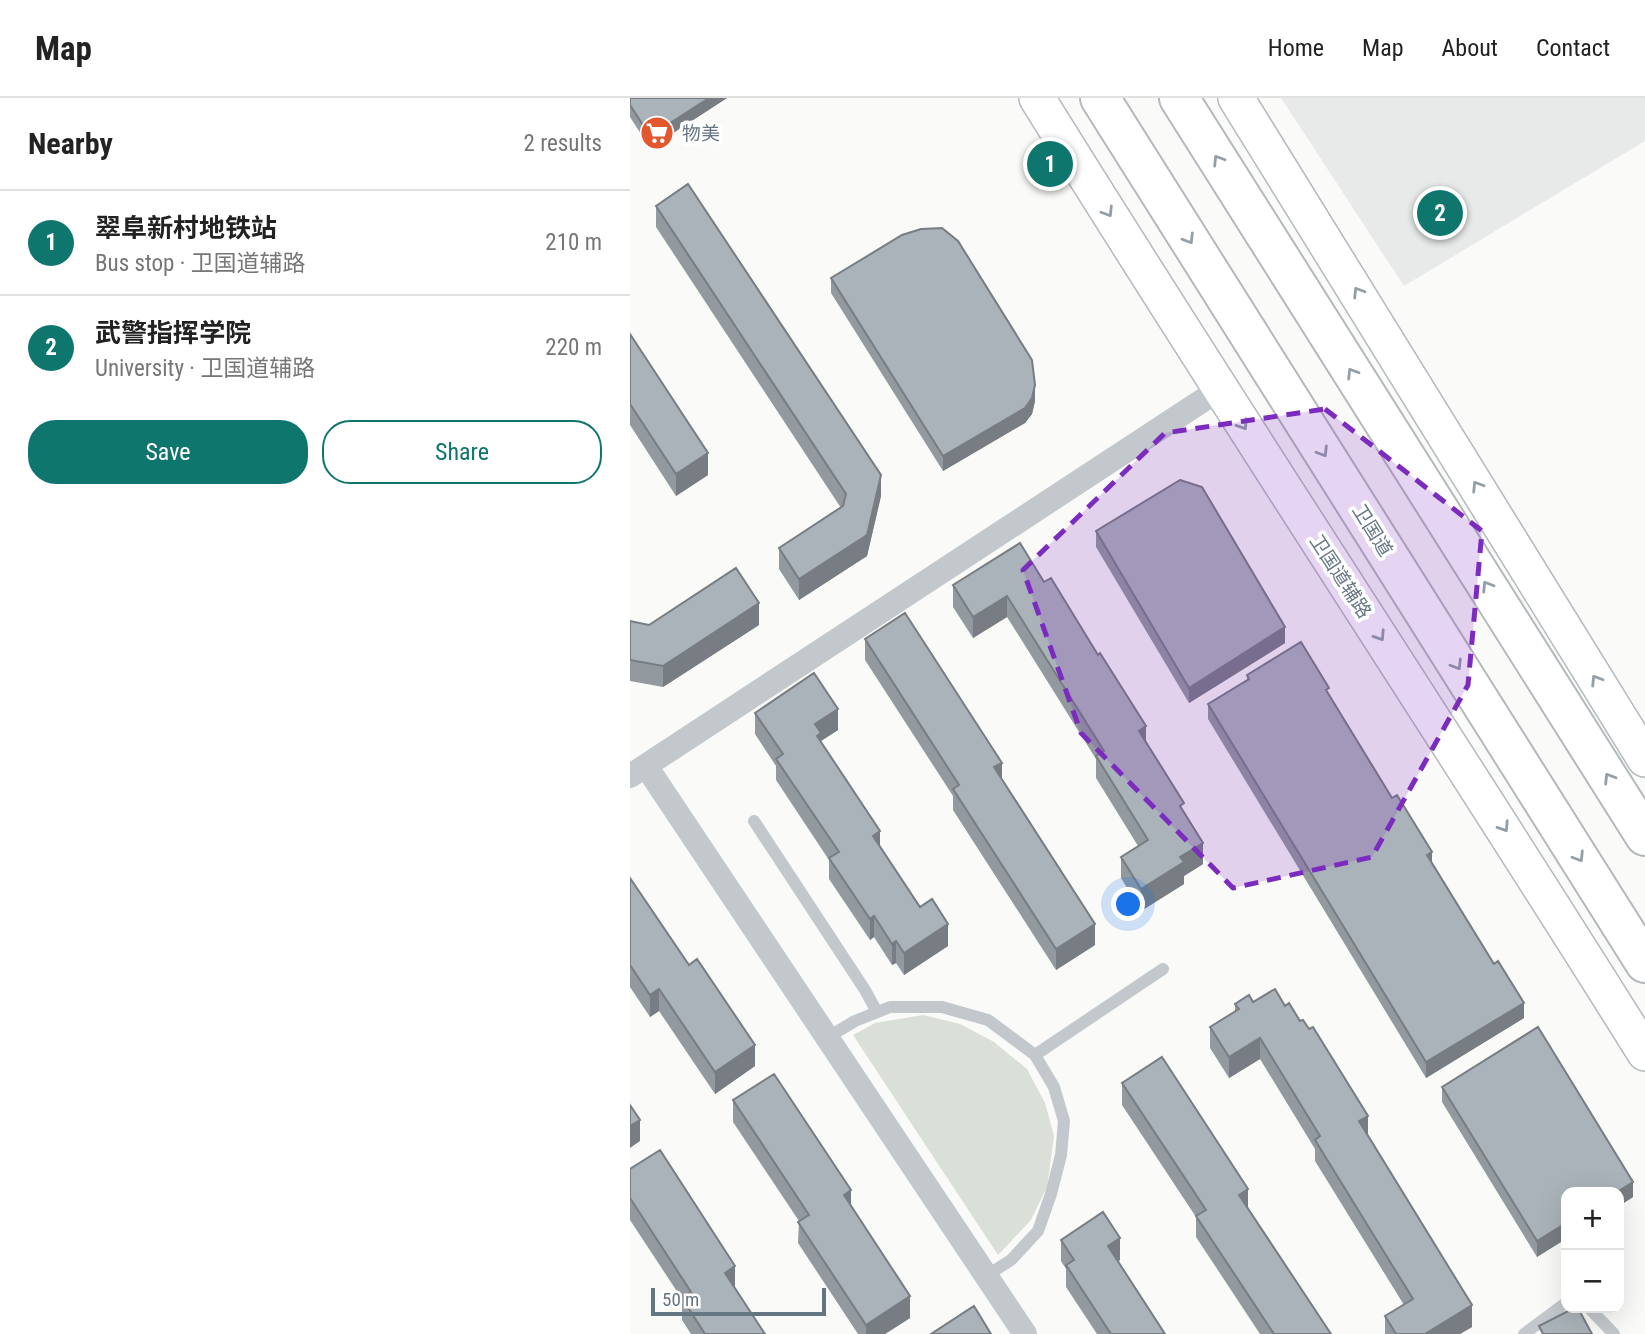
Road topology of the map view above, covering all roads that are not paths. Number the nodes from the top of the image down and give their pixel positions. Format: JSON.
{"nodes":[{"id":1,"x":1037,"y":98,"type":"edge"},
{"id":2,"x":1100,"y":98,"type":"edge"},
{"id":3,"x":1179,"y":98,"type":"edge"},
{"id":4,"x":1236,"y":98,"type":"edge"},
{"id":5,"x":1220,"y":389,"type":"junction"},
{"id":6,"x":1645,"y":758,"type":"edge"},
{"id":7,"x":638,"y":771,"type":"edge"},
{"id":8,"x":754,"y":821,"type":"dead end"},
{"id":9,"x":1645,"y":836,"type":"edge"},
{"id":10,"x":1645,"y":963,"type":"edge"},
{"id":11,"x":1163,"y":969,"type":"dead end"},
{"id":12,"x":877,"y":1012,"type":"junction"},
{"id":13,"x":828,"y":1038,"type":"junction"},
{"id":14,"x":1645,"y":1053,"type":"edge"},
{"id":15,"x":1035,"y":1055,"type":"junction"},
{"id":16,"x":986,"y":1276,"type":"junction"},
{"id":17,"x":1561,"y":1306,"type":"edge"},
{"id":18,"x":1594,"y":1313,"type":"edge"},
{"id":19,"x":1025,"y":1334,"type":"edge"},
{"id":20,"x":1524,"y":1334,"type":"edge"},
{"id":21,"x":1614,"y":1334,"type":"edge"}],
"edges":[{"from":1,"to":5,"type":"main road","name":"卫国道辅路","one_way":true},
{"from":2,"to":10,"type":"highway","name":"卫国道","one_way":true},
{"from":9,"to":3,"type":"highway","one_way":true},
{"from":6,"to":4,"type":"main road","one_way":true},
{"from":5,"to":7,"type":"street"},
{"from":5,"to":14,"type":"main road","name":"卫国道辅路","one_way":true},
{"from":7,"to":13,"type":"street"},
{"from":8,"to":12,"type":"lane"},
{"from":11,"to":15,"type":"lane"},
{"from":12,"to":13,"type":"lane"},
{"from":12,"to":15,"type":"lane"},
{"from":13,"to":16,"type":"street"},
{"from":15,"to":16,"type":"lane"},
{"from":16,"to":19,"type":"street"},
{"from":17,"to":20,"type":"lane"},
{"from":18,"to":21,"type":"lane"}]}
